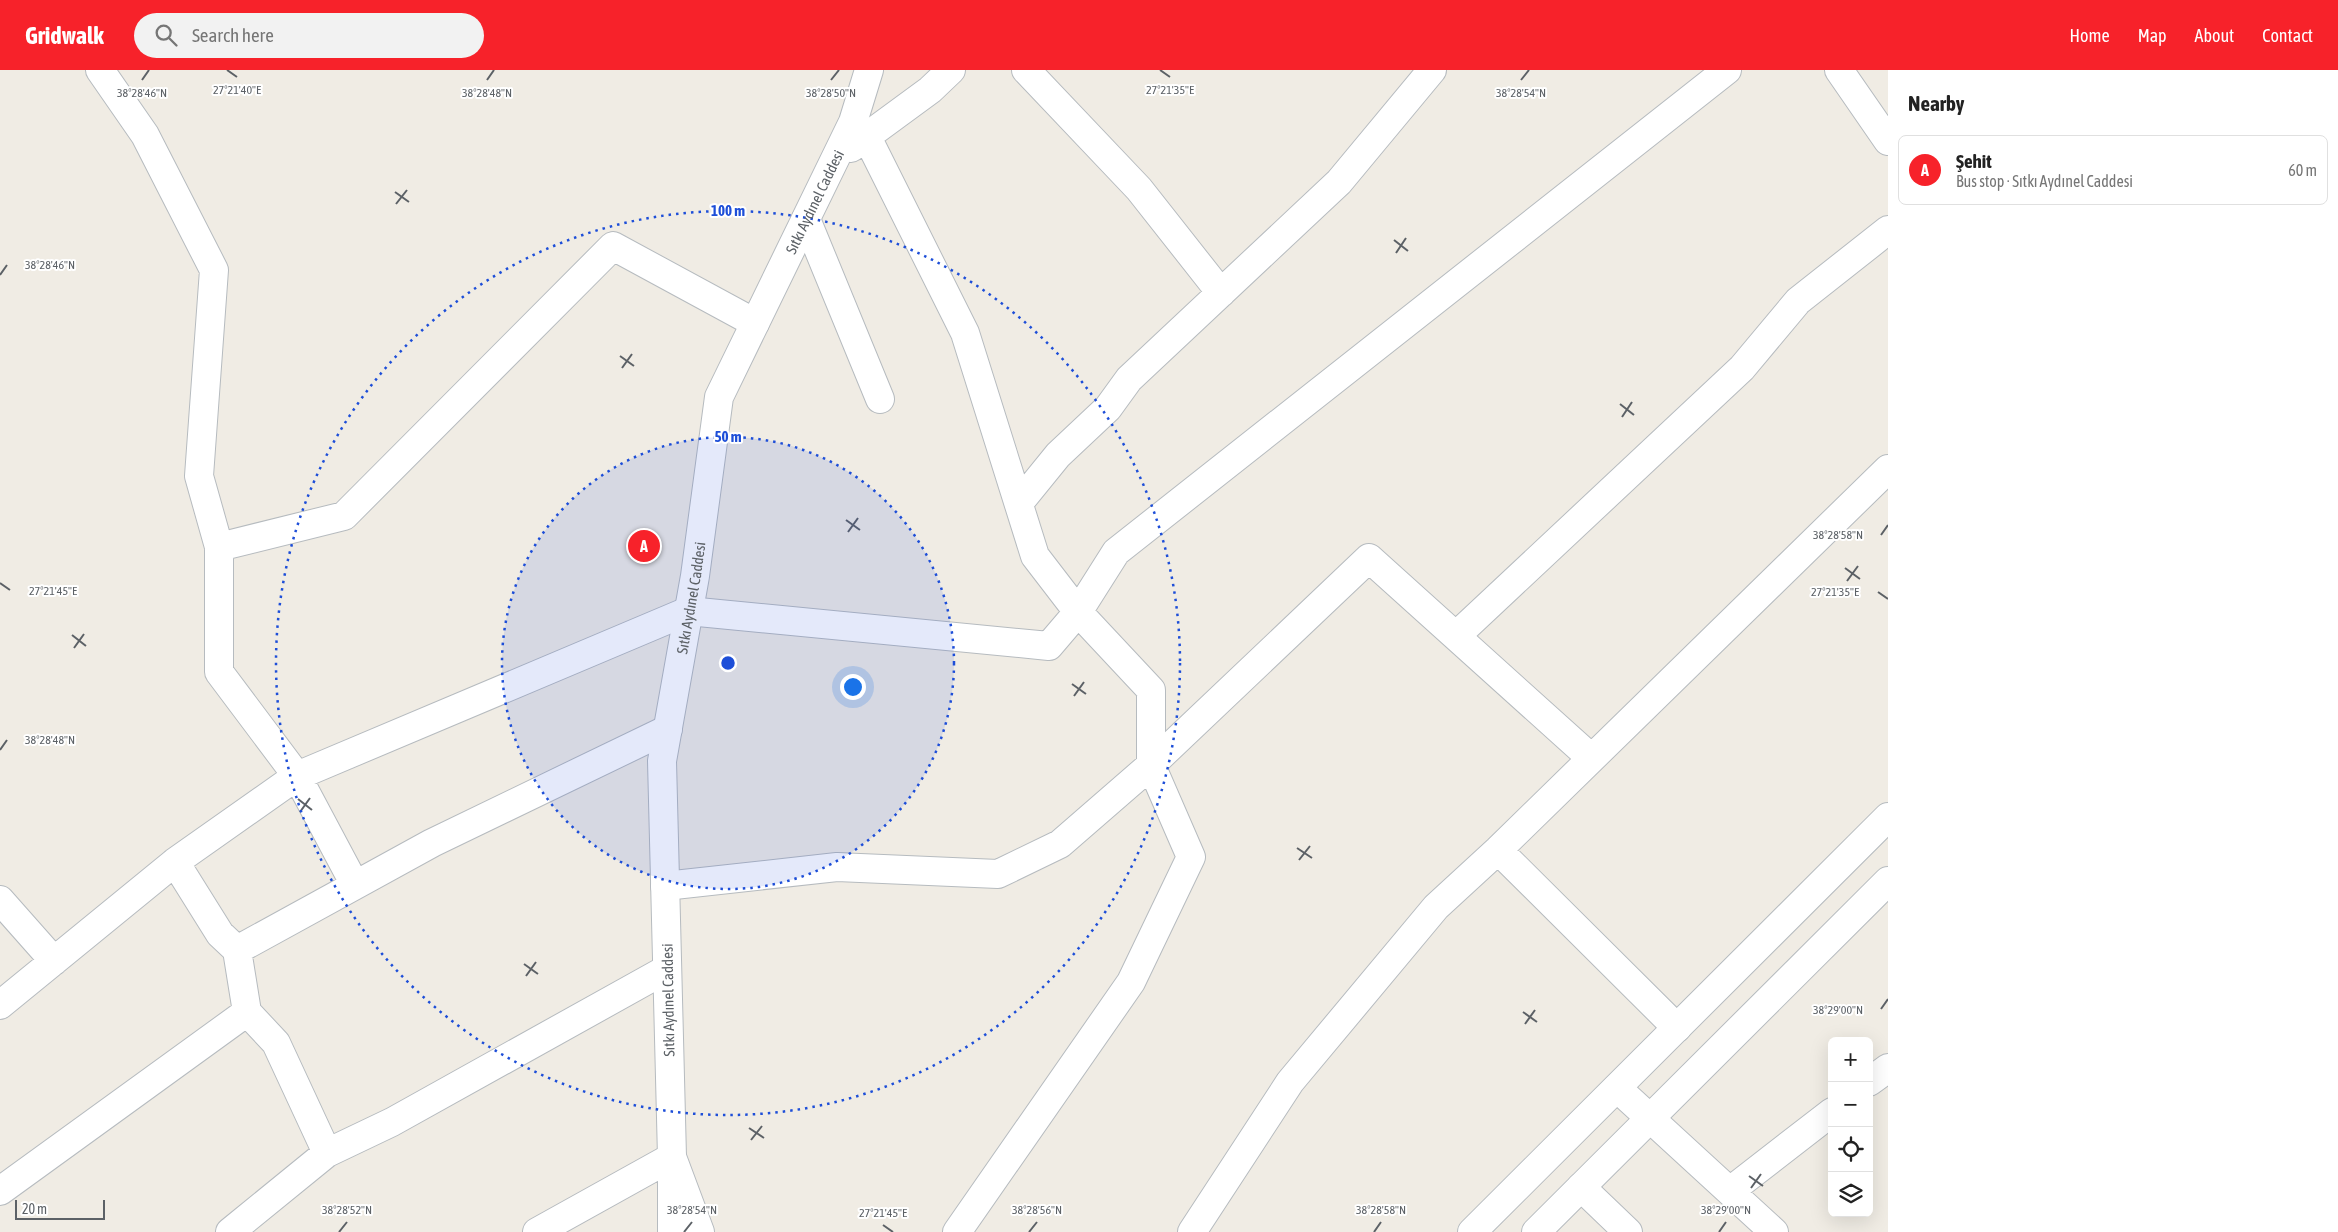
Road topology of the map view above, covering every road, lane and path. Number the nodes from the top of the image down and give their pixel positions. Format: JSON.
{"nodes":[{"id":1,"x":100,"y":70,"type":"edge"},
{"id":2,"x":869,"y":70,"type":"edge"},
{"id":3,"x":951,"y":70,"type":"edge"},
{"id":4,"x":1026,"y":70,"type":"edge"},
{"id":5,"x":1432,"y":70,"type":"edge"},
{"id":6,"x":1728,"y":70,"type":"edge"},
{"id":7,"x":1840,"y":70,"type":"edge"},
{"id":8,"x":867,"y":137,"type":"junction"},
{"id":9,"x":1888,"y":141,"type":"edge"},
{"id":10,"x":834,"y":161,"type":"junction"},
{"id":11,"x":806,"y":219,"type":"junction"},
{"id":12,"x":1888,"y":230,"type":"edge"},
{"id":13,"x":1221,"y":293,"type":"junction"},
{"id":14,"x":754,"y":323,"type":"junction"},
{"id":15,"x":880,"y":399,"type":"dead end"},
{"id":16,"x":1888,"y":469,"type":"edge"},
{"id":17,"x":1018,"y":503,"type":"junction"},
{"id":18,"x":219,"y":548,"type":"junction"},
{"id":19,"x":688,"y":611,"type":"junction"},
{"id":20,"x":1078,"y":612,"type":"junction"},
{"id":21,"x":1457,"y":635,"type":"junction"},
{"id":22,"x":668,"y":729,"type":"junction"},
{"id":23,"x":1591,"y":758,"type":"junction"},
{"id":24,"x":1151,"y":765,"type":"junction"},
{"id":25,"x":297,"y":776,"type":"junction"},
{"id":26,"x":1888,"y":817,"type":"edge"},
{"id":27,"x":1498,"y":850,"type":"junction"},
{"id":28,"x":175,"y":862,"type":"junction"},
{"id":29,"x":1888,"y":881,"type":"edge"},
{"id":30,"x":355,"y":885,"type":"junction"},
{"id":31,"x":665,"y":886,"type":"junction"},
{"id":32,"x":0,"y":900,"type":"edge"},
{"id":33,"x":237,"y":950,"type":"junction"},
{"id":34,"x":54,"y":960,"type":"junction"},
{"id":35,"x":667,"y":969,"type":"junction"},
{"id":36,"x":0,"y":1004,"type":"edge"},
{"id":37,"x":248,"y":1012,"type":"junction"},
{"id":38,"x":1677,"y":1028,"type":"junction"},
{"id":39,"x":1888,"y":1068,"type":"edge"},
{"id":40,"x":1873,"y":1079,"type":"edge"},
{"id":41,"x":1617,"y":1088,"type":"junction"},
{"id":42,"x":1828,"y":1115,"type":"edge"},
{"id":43,"x":1651,"y":1118,"type":"junction"},
{"id":44,"x":327,"y":1153,"type":"junction"},
{"id":45,"x":672,"y":1157,"type":"junction"},
{"id":46,"x":1581,"y":1187,"type":"junction"},
{"id":47,"x":0,"y":1191,"type":"edge"},
{"id":48,"x":1730,"y":1191,"type":"junction"},
{"id":49,"x":230,"y":1232,"type":"edge"},
{"id":50,"x":536,"y":1232,"type":"edge"},
{"id":51,"x":672,"y":1232,"type":"edge"},
{"id":52,"x":700,"y":1232,"type":"edge"},
{"id":53,"x":957,"y":1232,"type":"edge"},
{"id":54,"x":1192,"y":1232,"type":"edge"},
{"id":55,"x":1472,"y":1232,"type":"edge"},
{"id":56,"x":1536,"y":1232,"type":"edge"},
{"id":57,"x":1628,"y":1232,"type":"edge"},
{"id":58,"x":1774,"y":1232,"type":"edge"}],
"edges":[{"from":1,"to":18,"type":"street"},
{"from":2,"to":10,"type":"street","name":"Sıtkı Aydınel Caddesi"},
{"from":3,"to":8,"type":"street"},
{"from":4,"to":13,"type":"street"},
{"from":5,"to":13,"type":"street"},
{"from":6,"to":20,"type":"street"},
{"from":7,"to":9,"type":"street"},
{"from":8,"to":10,"type":"street"},
{"from":8,"to":17,"type":"street"},
{"from":10,"to":11,"type":"street","name":"Sıtkı Aydınel Caddesi"},
{"from":11,"to":14,"type":"street","name":"Sıtkı Aydınel Caddesi"},
{"from":11,"to":15,"type":"street"},
{"from":12,"to":21,"type":"street"},
{"from":13,"to":17,"type":"street"},
{"from":14,"to":18,"type":"street"},
{"from":14,"to":19,"type":"street","name":"Sıtkı Aydınel Caddesi"},
{"from":16,"to":23,"type":"street"},
{"from":17,"to":20,"type":"street"},
{"from":18,"to":25,"type":"street"},
{"from":19,"to":20,"type":"street"},
{"from":19,"to":22,"type":"street","name":"Sıtkı Aydınel Caddesi"},
{"from":19,"to":25,"type":"street"},
{"from":20,"to":24,"type":"street"},
{"from":21,"to":23,"type":"street"},
{"from":21,"to":24,"type":"street"},
{"from":22,"to":30,"type":"street"},
{"from":22,"to":31,"type":"street","name":"Sıtkı Aydınel Caddesi"},
{"from":23,"to":27,"type":"street"},
{"from":24,"to":31,"type":"street"},
{"from":24,"to":53,"type":"street"},
{"from":25,"to":28,"type":"street"},
{"from":25,"to":30,"type":"street"},
{"from":26,"to":38,"type":"street"},
{"from":27,"to":38,"type":"street"},
{"from":27,"to":54,"type":"street"},
{"from":28,"to":33,"type":"street"},
{"from":28,"to":34,"type":"street"},
{"from":29,"to":43,"type":"street"},
{"from":30,"to":33,"type":"street"},
{"from":31,"to":35,"type":"street","name":"Sıtkı Aydınel Caddesi"},
{"from":32,"to":34,"type":"street"},
{"from":33,"to":37,"type":"street"},
{"from":34,"to":36,"type":"street"},
{"from":35,"to":44,"type":"street"},
{"from":35,"to":45,"type":"street","name":"Sıtkı Aydınel Caddesi"},
{"from":37,"to":44,"type":"street"},
{"from":37,"to":47,"type":"street"},
{"from":38,"to":41,"type":"street"},
{"from":39,"to":40,"type":"street"},
{"from":41,"to":43,"type":"street"},
{"from":41,"to":55,"type":"street"},
{"from":42,"to":48,"type":"street"},
{"from":43,"to":46,"type":"street"},
{"from":43,"to":48,"type":"street"},
{"from":44,"to":49,"type":"street"},
{"from":45,"to":50,"type":"street"},
{"from":45,"to":51,"type":"street","name":"Sıtkı Aydınel Caddesi"},
{"from":45,"to":52,"type":"street"},
{"from":46,"to":56,"type":"street"},
{"from":46,"to":57,"type":"street"},
{"from":48,"to":58,"type":"street"}]}
